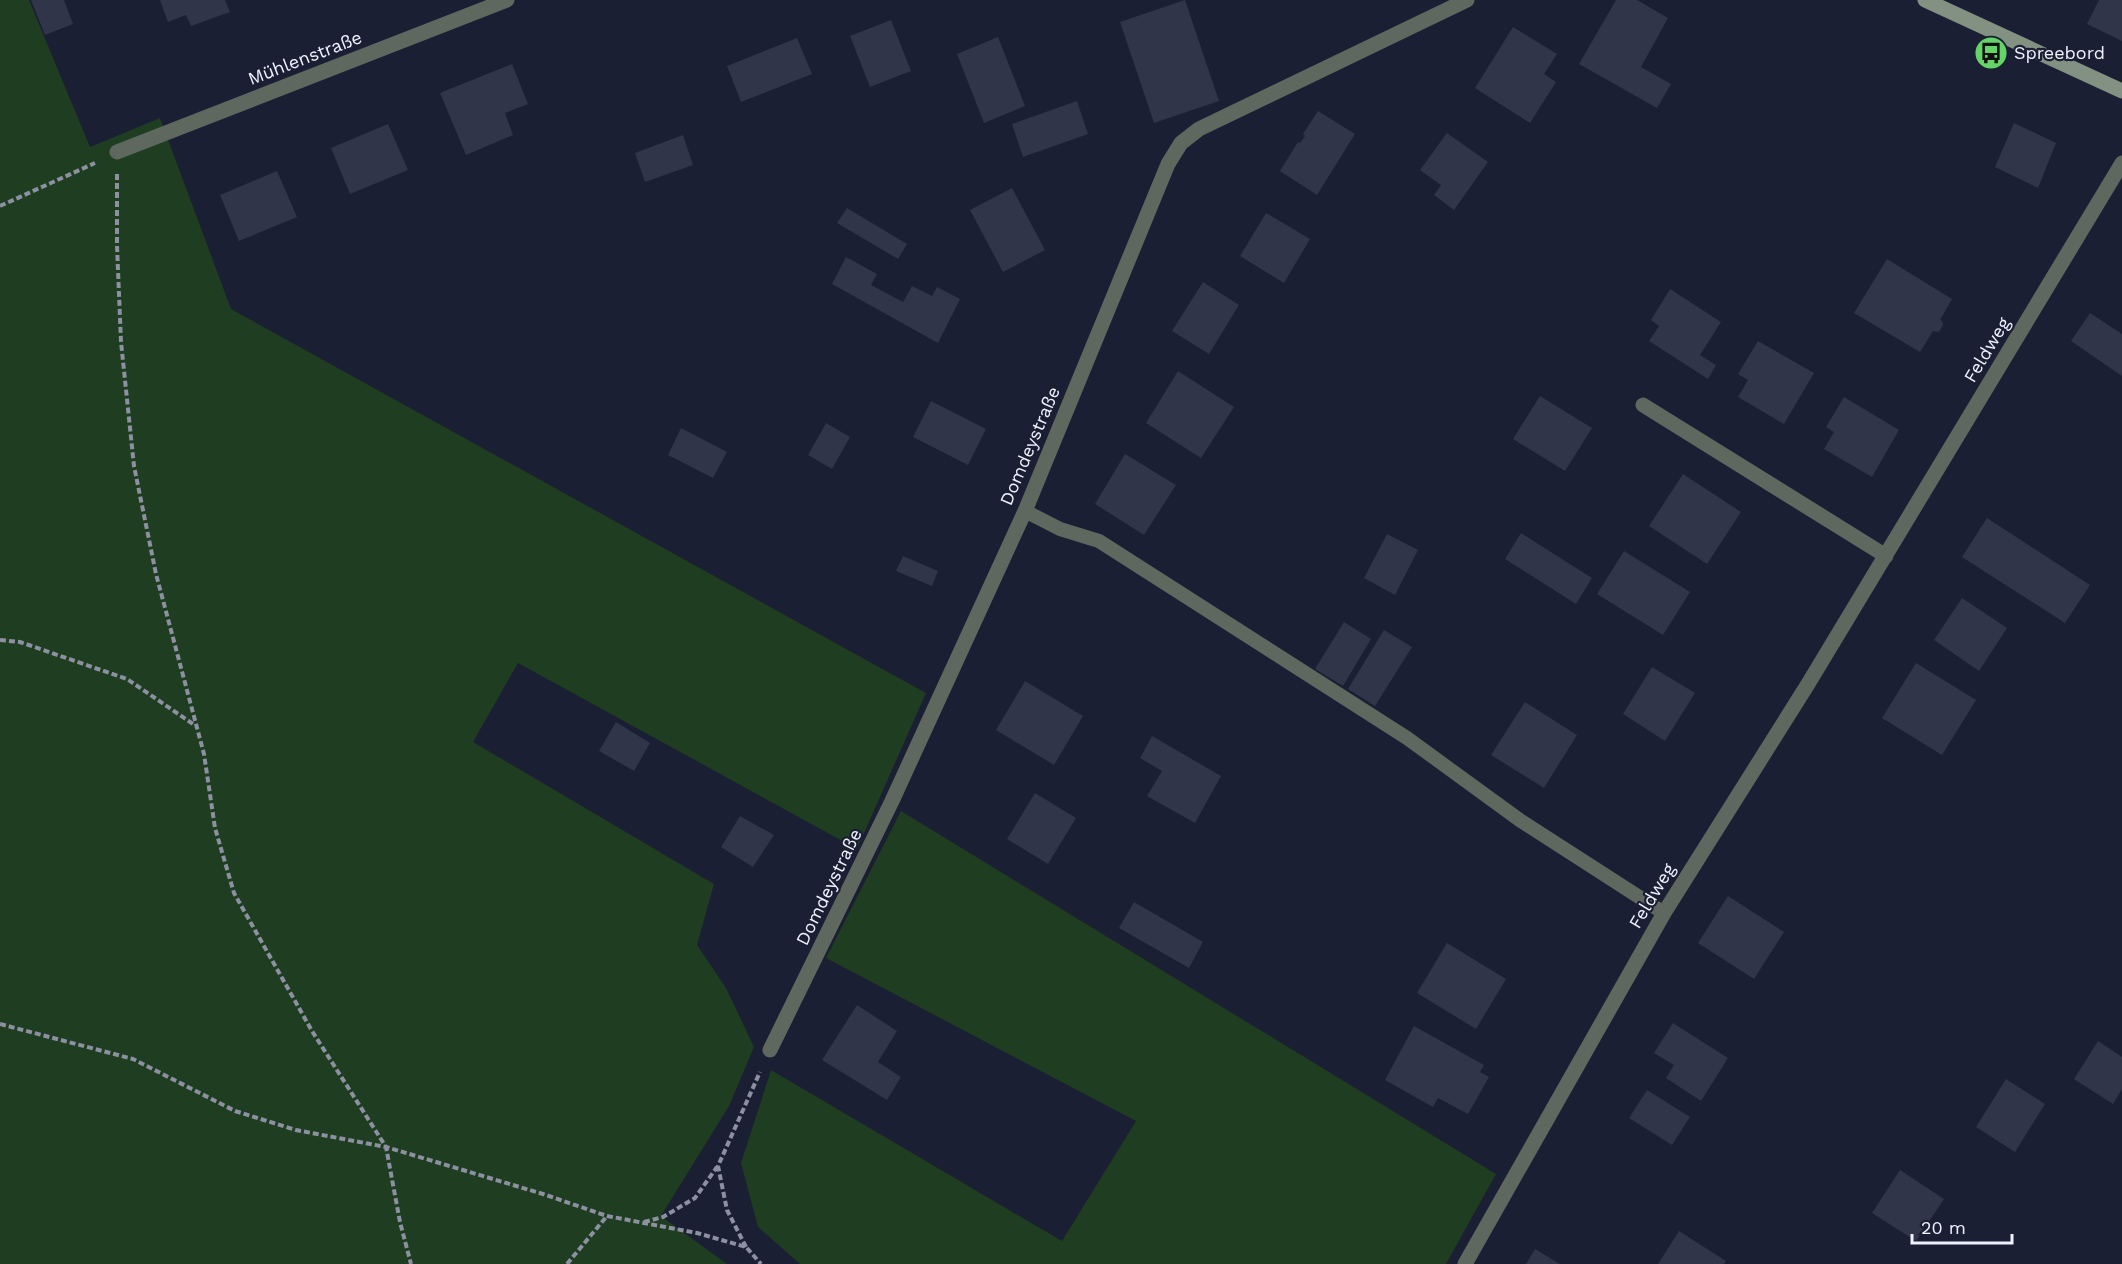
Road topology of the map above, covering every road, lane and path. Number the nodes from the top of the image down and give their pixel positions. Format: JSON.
{"nodes":[{"id":1,"x":507,"y":0,"type":"edge"},
{"id":2,"x":1467,"y":0,"type":"edge"},
{"id":3,"x":1925,"y":0,"type":"edge"},
{"id":4,"x":2122,"y":91,"type":"edge"},
{"id":5,"x":117,"y":153,"type":"junction"},
{"id":6,"x":2122,"y":163,"type":"edge"},
{"id":7,"x":0,"y":206,"type":"edge"},
{"id":8,"x":1643,"y":405,"type":"dead end"},
{"id":9,"x":1025,"y":510,"type":"junction"},
{"id":10,"x":1886,"y":556,"type":"junction"},
{"id":11,"x":0,"y":640,"type":"edge"},
{"id":12,"x":197,"y":727,"type":"junction"},
{"id":13,"x":1664,"y":913,"type":"junction"},
{"id":14,"x":0,"y":1024,"type":"edge"},
{"id":15,"x":770,"y":1050,"type":"joint"},
{"id":16,"x":386,"y":1148,"type":"junction"},
{"id":17,"x":718,"y":1166,"type":"junction"},
{"id":18,"x":607,"y":1216,"type":"junction"},
{"id":19,"x":642,"y":1222,"type":"junction"},
{"id":20,"x":746,"y":1247,"type":"junction"},
{"id":21,"x":411,"y":1264,"type":"edge"},
{"id":22,"x":567,"y":1264,"type":"edge"},
{"id":23,"x":761,"y":1264,"type":"edge"},
{"id":24,"x":1465,"y":1264,"type":"edge"}],
"edges":[{"from":1,"to":5,"type":"street","name":"Mühlenstraße"},
{"from":2,"to":9,"type":"street","name":"Domdeystraße"},
{"from":3,"to":4,"type":"main road"},
{"from":5,"to":7,"type":"path"},
{"from":5,"to":12,"type":"path"},
{"from":6,"to":10,"type":"street","name":"Feldweg"},
{"from":8,"to":10,"type":"street"},
{"from":9,"to":13,"type":"lane"},
{"from":9,"to":15,"type":"street","name":"Domdeystraße"},
{"from":10,"to":13,"type":"street","name":"Feldweg"},
{"from":11,"to":12,"type":"path"},
{"from":12,"to":16,"type":"path"},
{"from":13,"to":24,"type":"street","name":"Feldweg"},
{"from":14,"to":16,"type":"path"},
{"from":15,"to":17,"type":"path"},
{"from":16,"to":18,"type":"path"},
{"from":16,"to":21,"type":"path"},
{"from":17,"to":19,"type":"path"},
{"from":17,"to":20,"type":"path"},
{"from":18,"to":19,"type":"path"},
{"from":18,"to":22,"type":"path"},
{"from":19,"to":20,"type":"path"},
{"from":20,"to":23,"type":"path"}]}
